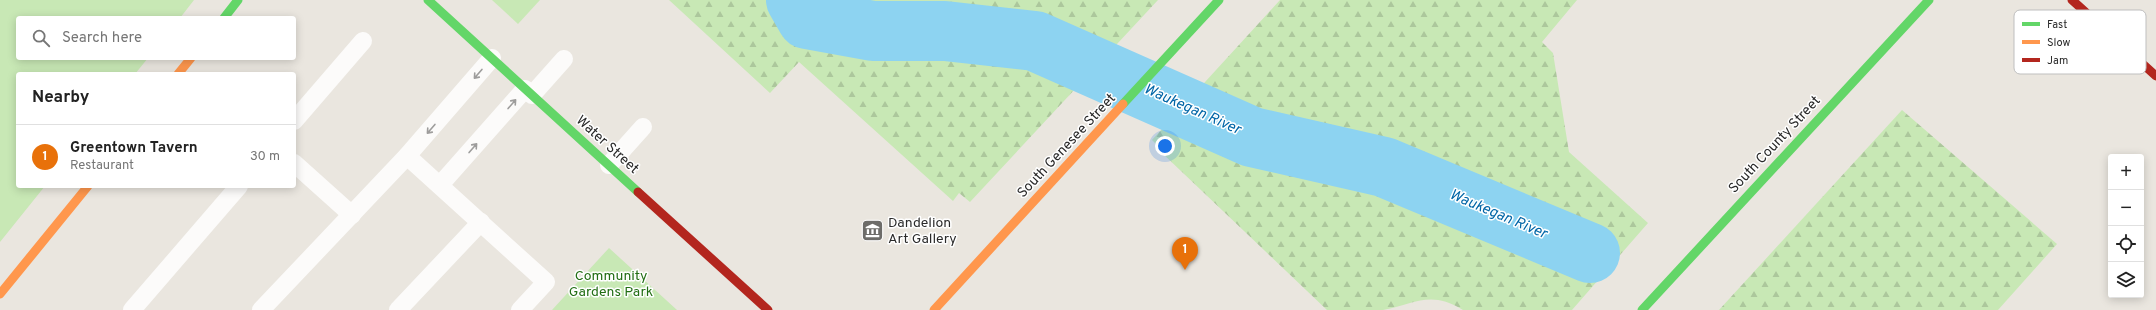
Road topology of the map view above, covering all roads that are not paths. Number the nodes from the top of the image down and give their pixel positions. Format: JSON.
{"nodes":[{"id":1,"x":238,"y":0,"type":"edge"},
{"id":2,"x":428,"y":0,"type":"edge"},
{"id":3,"x":1219,"y":0,"type":"edge"},
{"id":4,"x":1929,"y":0,"type":"edge"},
{"id":5,"x":2072,"y":0,"type":"edge"},
{"id":6,"x":2083,"y":10,"type":"edge"},
{"id":7,"x":226,"y":16,"type":"edge"},
{"id":8,"x":362,"y":42,"type":"dead end"},
{"id":9,"x":492,"y":58,"type":"junction"},
{"id":10,"x":564,"y":59,"type":"dead end"},
{"id":11,"x":189,"y":60,"type":"edge"},
{"id":12,"x":2146,"y":67,"type":"edge"},
{"id":13,"x":180,"y":72,"type":"edge"},
{"id":14,"x":2156,"y":76,"type":"edge"},
{"id":15,"x":529,"y":92,"type":"junction"},
{"id":16,"x":296,"y":119,"type":"edge"},
{"id":17,"x":643,"y":127,"type":"dead end"},
{"id":18,"x":407,"y":156,"type":"junction"},
{"id":19,"x":296,"y":165,"type":"edge"},
{"id":20,"x":609,"y":165,"type":"junction"},
{"id":21,"x":440,"y":185,"type":"junction"},
{"id":22,"x":86,"y":188,"type":"edge"},
{"id":23,"x":237,"y":188,"type":"edge"},
{"id":24,"x":352,"y":215,"type":"junction"},
{"id":25,"x":481,"y":222,"type":"junction"},
{"id":26,"x":0,"y":294,"type":"edge"},
{"id":27,"x":132,"y":310,"type":"edge"},
{"id":28,"x":261,"y":310,"type":"edge"},
{"id":29,"x":398,"y":310,"type":"edge"},
{"id":30,"x":520,"y":310,"type":"edge"},
{"id":31,"x":768,"y":310,"type":"edge"},
{"id":32,"x":934,"y":310,"type":"edge"},
{"id":33,"x":1642,"y":310,"type":"edge"}],
"edges":[{"from":1,"to":7,"type":"street"},
{"from":2,"to":9,"type":"street","name":"Water Street"},
{"from":3,"to":32,"type":"street","name":"South Genesee Street"},
{"from":4,"to":33,"type":"street","name":"South County Street"},
{"from":5,"to":6,"type":"street"},
{"from":8,"to":16,"type":"lane"},
{"from":9,"to":15,"type":"street","name":"Water Street"},
{"from":9,"to":18,"type":"lane","one_way":true},
{"from":10,"to":15,"type":"lane"},
{"from":11,"to":13,"type":"street"},
{"from":12,"to":14,"type":"street"},
{"from":15,"to":20,"type":"street","name":"Water Street"},
{"from":21,"to":15,"type":"lane","one_way":true},
{"from":17,"to":20,"type":"lane"},
{"from":18,"to":21,"type":"lane"},
{"from":18,"to":24,"type":"lane"},
{"from":19,"to":24,"type":"lane"},
{"from":20,"to":31,"type":"street","name":"Water Street"},
{"from":21,"to":25,"type":"lane"},
{"from":22,"to":26,"type":"street"},
{"from":23,"to":27,"type":"lane"},
{"from":24,"to":28,"type":"lane"},
{"from":25,"to":29,"type":"lane"},
{"from":25,"to":30,"type":"lane"}]}
